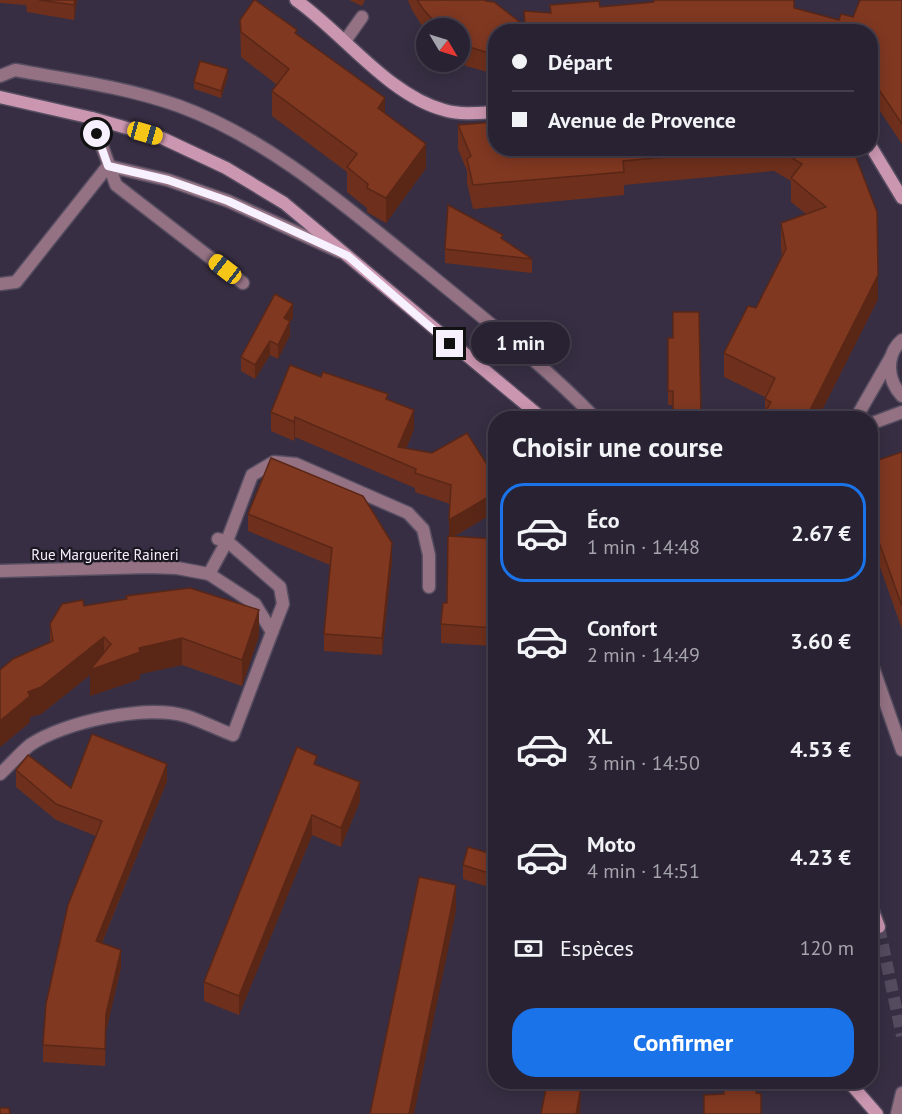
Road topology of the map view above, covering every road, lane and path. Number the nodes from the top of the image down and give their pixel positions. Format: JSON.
{"nodes":[{"id":1,"x":296,"y":0,"type":"edge"},
{"id":2,"x":362,"y":17,"type":"dead end"},
{"id":3,"x":345,"y":41,"type":"junction"},
{"id":4,"x":0,"y":76,"type":"edge"},
{"id":5,"x":0,"y":97,"type":"edge"},
{"id":6,"x":488,"y":112,"type":"edge"},
{"id":7,"x":92,"y":118,"type":"junction"},
{"id":8,"x":877,"y":156,"type":"edge"},
{"id":9,"x":108,"y":166,"type":"junction"},
{"id":10,"x":902,"y":198,"type":"edge"},
{"id":11,"x":348,"y":256,"type":"junction"},
{"id":12,"x":243,"y":283,"type":"dead end"},
{"id":13,"x":0,"y":284,"type":"edge"},
{"id":14,"x":902,"y":340,"type":"edge"},
{"id":15,"x":891,"y":357,"type":"junction"},
{"id":16,"x":902,"y":396,"type":"edge"},
{"id":17,"x":534,"y":411,"type":"edge"},
{"id":18,"x":587,"y":411,"type":"edge"},
{"id":19,"x":860,"y":411,"type":"edge"},
{"id":20,"x":902,"y":412,"type":"edge"},
{"id":21,"x":878,"y":421,"type":"edge"},
{"id":22,"x":222,"y":540,"type":"junction"},
{"id":23,"x":0,"y":571,"type":"edge"},
{"id":24,"x":209,"y":574,"type":"junction"},
{"id":25,"x":429,"y":587,"type":"dead end"},
{"id":26,"x":272,"y":632,"type":"junction"},
{"id":27,"x":878,"y":682,"type":"edge"},
{"id":28,"x":902,"y":750,"type":"edge"},
{"id":29,"x":0,"y":774,"type":"edge"},
{"id":30,"x":855,"y":1089,"type":"edge"},
{"id":31,"x":902,"y":1093,"type":"edge"},
{"id":32,"x":877,"y":1114,"type":"edge"},
{"id":33,"x":897,"y":1114,"type":"edge"}],
"edges":[{"from":1,"to":3,"type":"main road"},
{"from":2,"to":3,"type":"street"},
{"from":3,"to":6,"type":"main road"},
{"from":4,"to":18,"type":"street"},
{"from":5,"to":7,"type":"main road"},
{"from":7,"to":9,"type":"street"},
{"from":7,"to":11,"type":"main road"},
{"from":8,"to":10,"type":"main road"},
{"from":9,"to":11,"type":"street"},
{"from":9,"to":12,"type":"street"},
{"from":9,"to":13,"type":"street"},
{"from":11,"to":17,"type":"main road"},
{"from":14,"to":15,"type":"street"},
{"from":15,"to":16,"type":"street"},
{"from":15,"to":19,"type":"street"},
{"from":20,"to":21,"type":"street"},
{"from":22,"to":24,"type":"street"},
{"from":22,"to":25,"type":"street"},
{"from":22,"to":26,"type":"street"},
{"from":23,"to":24,"type":"street","name":"Rue Marguerite Raineri"},
{"from":24,"to":26,"type":"street"},
{"from":26,"to":29,"type":"street"},
{"from":27,"to":28,"type":"street"},
{"from":30,"to":32,"type":"main road"},
{"from":31,"to":33,"type":"street"}]}
